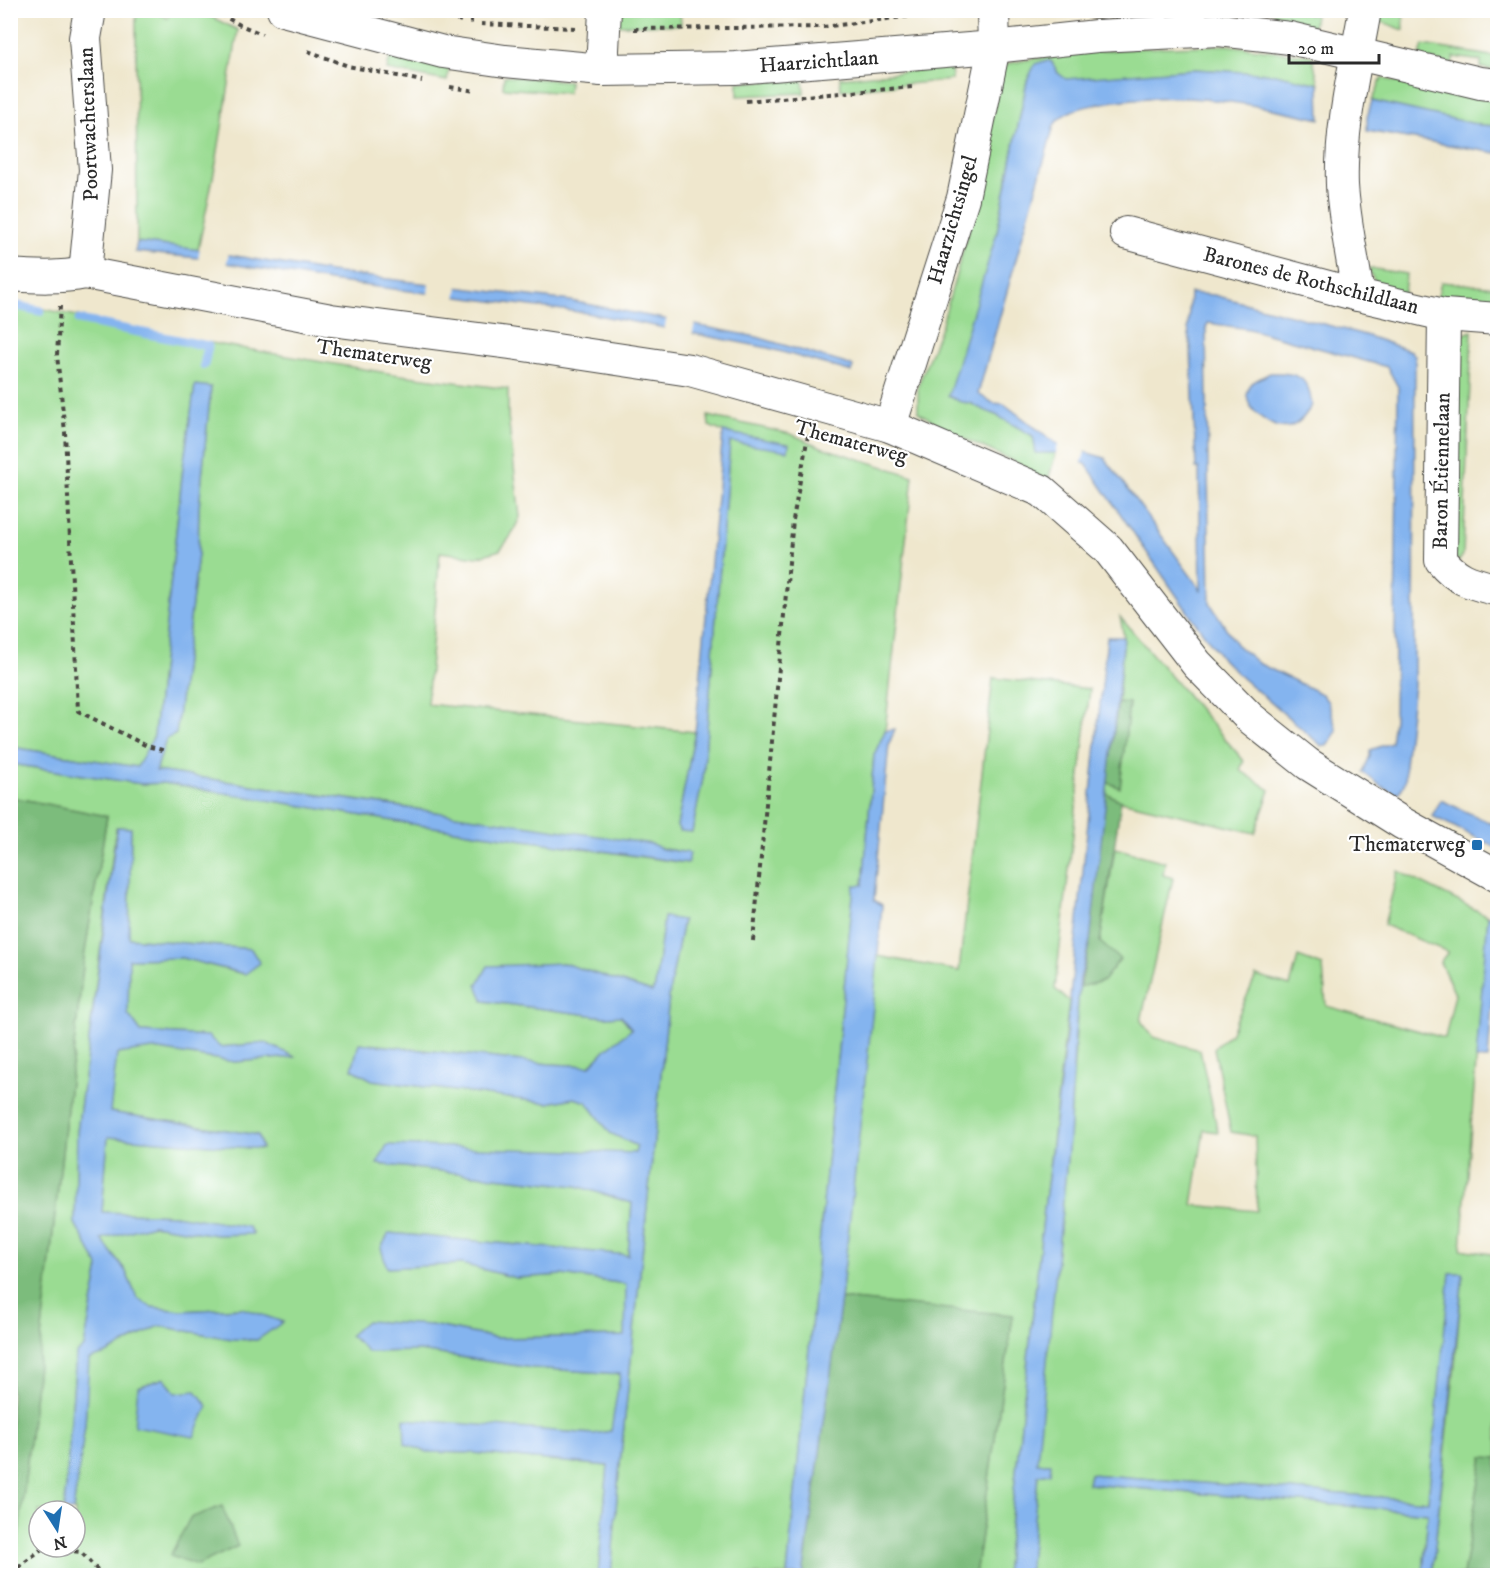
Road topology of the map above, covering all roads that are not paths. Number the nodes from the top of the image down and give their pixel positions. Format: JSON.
{"nodes":[{"id":1,"x":90,"y":10,"type":"edge"},
{"id":2,"x":283,"y":10,"type":"edge"},
{"id":3,"x":993,"y":10,"type":"edge"},
{"id":4,"x":1365,"y":10,"type":"edge"},
{"id":5,"x":604,"y":20,"type":"edge"},
{"id":6,"x":1097,"y":23,"type":"edge"},
{"id":7,"x":994,"y":47,"type":"junction"},
{"id":8,"x":1354,"y":66,"type":"junction"},
{"id":9,"x":602,"y":70,"type":"junction"},
{"id":10,"x":1497,"y":85,"type":"edge"},
{"id":11,"x":1125,"y":233,"type":"dead end"},
{"id":12,"x":10,"y":275,"type":"edge"},
{"id":13,"x":75,"y":275,"type":"junction"},
{"id":14,"x":1358,"y":295,"type":"junction"},
{"id":15,"x":1444,"y":315,"type":"junction"},
{"id":16,"x":1497,"y":319,"type":"edge"},
{"id":17,"x":890,"y":426,"type":"junction"},
{"id":18,"x":1497,"y":590,"type":"edge"},
{"id":19,"x":1497,"y":876,"type":"edge"}],
"edges":[{"from":1,"to":13,"type":"street","name":"Poortwachterslaan"},
{"from":2,"to":9,"type":"street","name":"Haarzichtlaan"},
{"from":3,"to":7,"type":"street","name":"Haarzichtsingel"},
{"from":4,"to":8,"type":"street"},
{"from":5,"to":9,"type":"street"},
{"from":6,"to":7,"type":"street","name":"Haarzichtlaan"},
{"from":6,"to":8,"type":"street","name":"Haarzichtlaan"},
{"from":7,"to":9,"type":"street","name":"Haarzichtlaan"},
{"from":7,"to":17,"type":"street","name":"Haarzichtsingel"},
{"from":8,"to":10,"type":"street","name":"Haarzichtlaan"},
{"from":8,"to":14,"type":"street"},
{"from":11,"to":14,"type":"street","name":"Barones de Rothschildlaan"},
{"from":12,"to":13,"type":"street","name":"Thematerweg"},
{"from":13,"to":17,"type":"street","name":"Thematerweg"},
{"from":14,"to":15,"type":"street","name":"Barones de Rothschildlaan"},
{"from":15,"to":16,"type":"street","name":"Barones de Rothschildlaan"},
{"from":15,"to":18,"type":"street","name":"Baron Étiennelaan"},
{"from":17,"to":19,"type":"street","name":"Thematerweg"}]}
